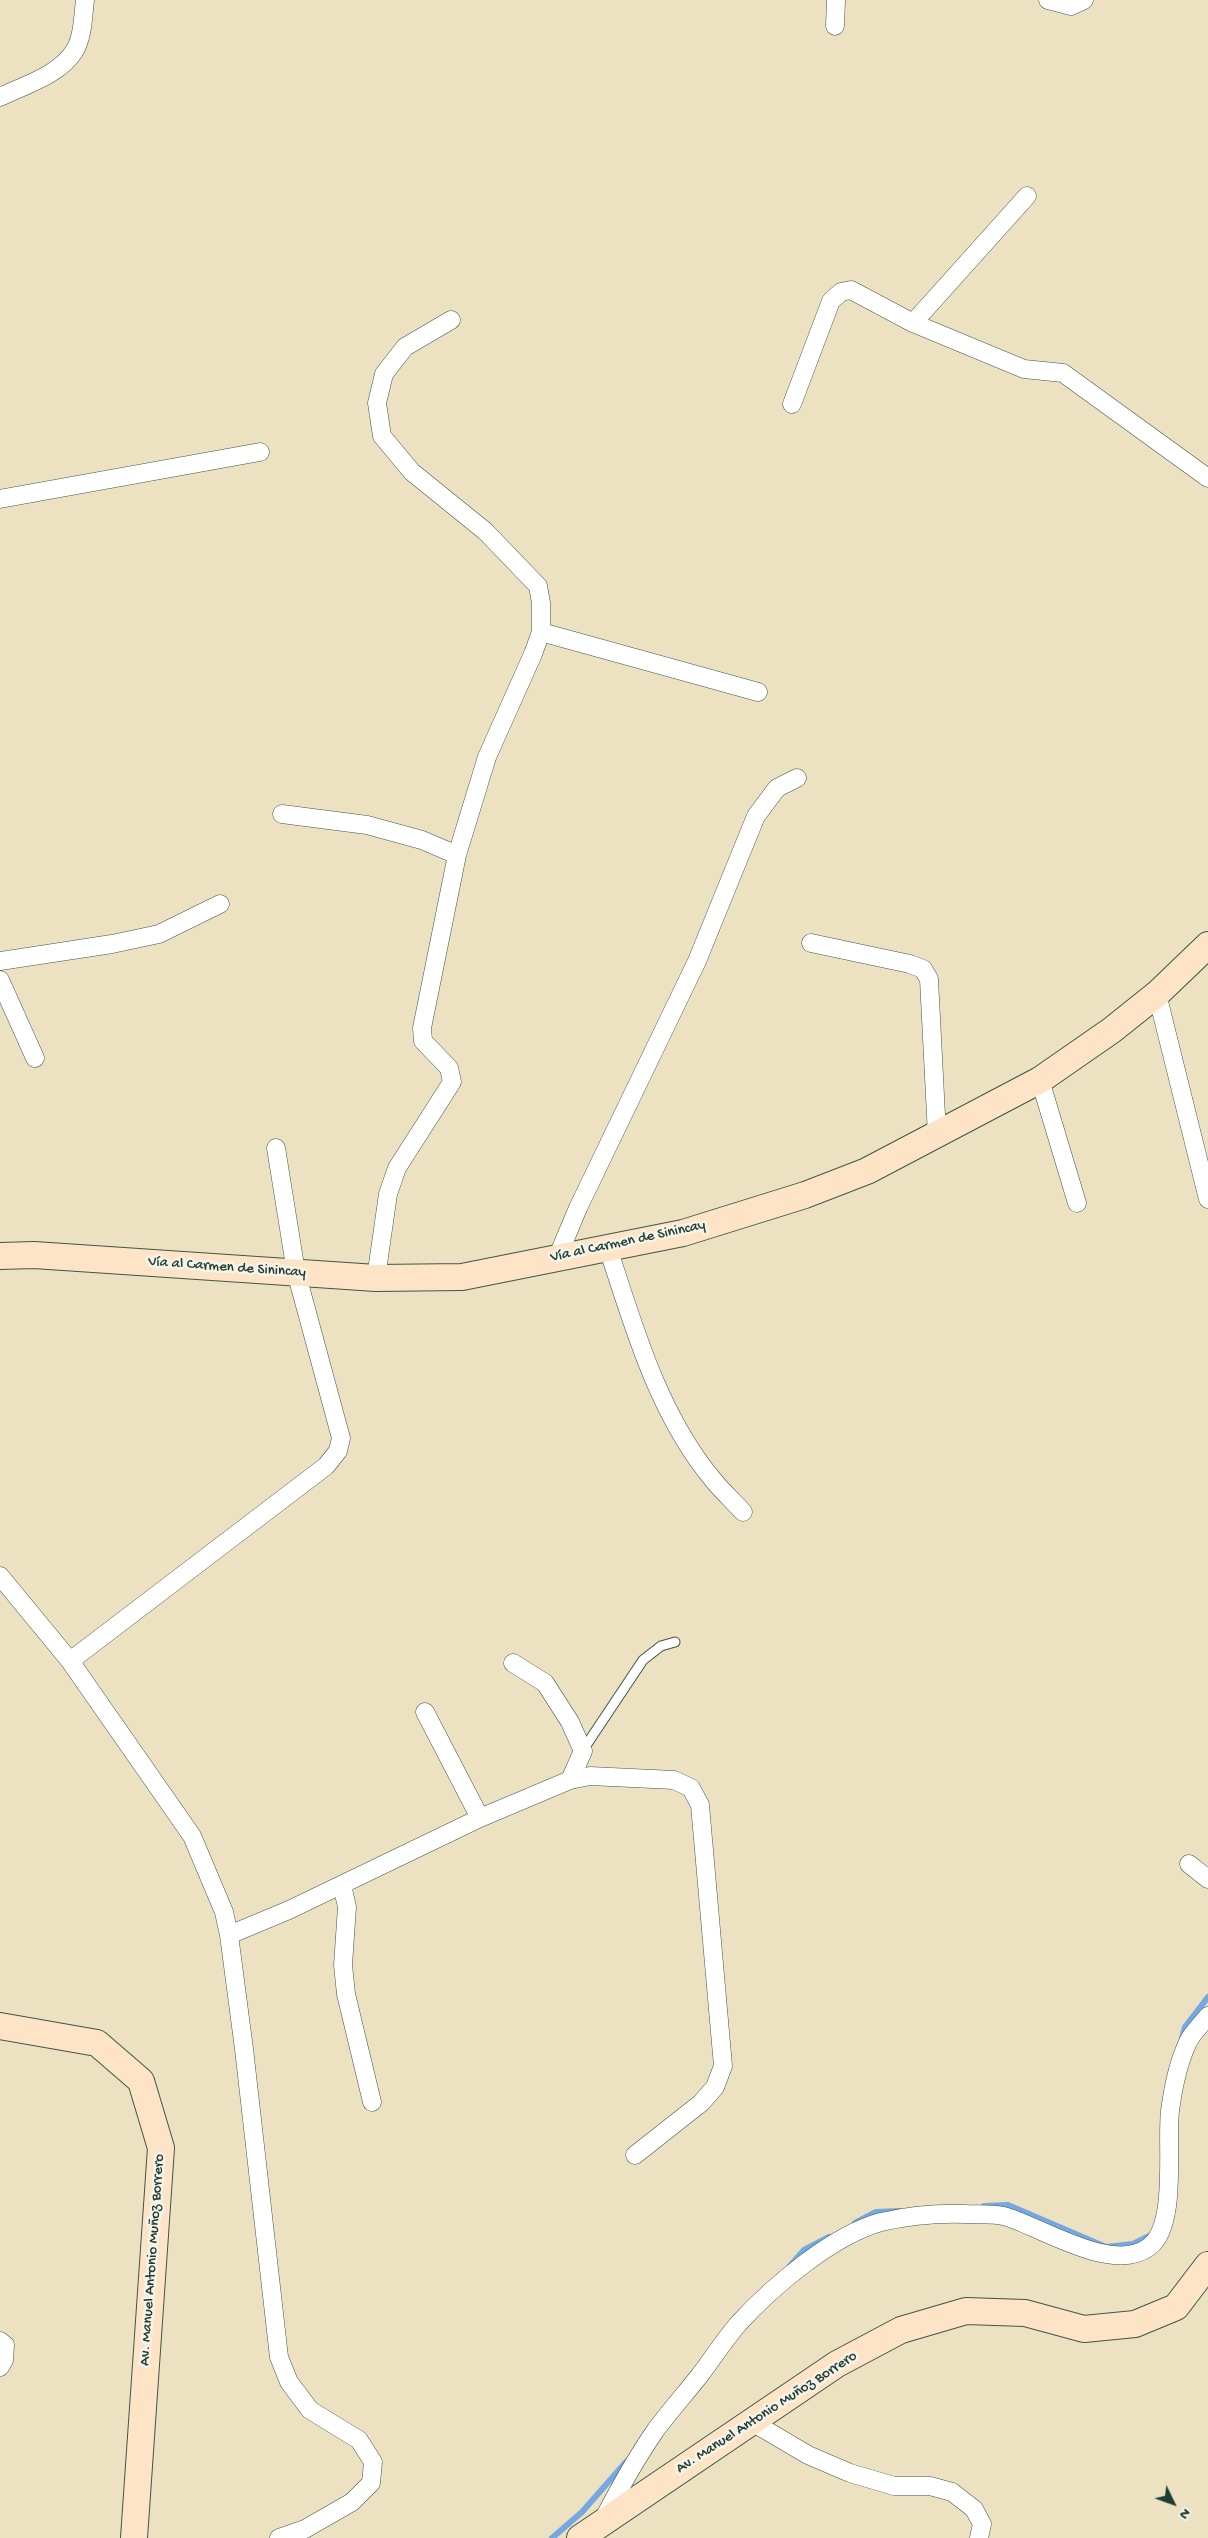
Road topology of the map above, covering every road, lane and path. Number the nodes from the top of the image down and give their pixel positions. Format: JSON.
{"nodes":[{"id":1,"x":85,"y":0,"type":"edge"},
{"id":2,"x":836,"y":0,"type":"edge"},
{"id":3,"x":1048,"y":0,"type":"edge"},
{"id":4,"x":1084,"y":0,"type":"edge"},
{"id":5,"x":835,"y":26,"type":"dead end"},
{"id":6,"x":0,"y":97,"type":"edge"},
{"id":7,"x":1026,"y":196,"type":"dead end"},
{"id":8,"x":451,"y":320,"type":"dead end"},
{"id":9,"x":913,"y":323,"type":"junction"},
{"id":10,"x":792,"y":404,"type":"dead end"},
{"id":11,"x":260,"y":452,"type":"dead end"},
{"id":12,"x":1208,"y":478,"type":"edge"},
{"id":13,"x":0,"y":499,"type":"edge"},
{"id":14,"x":541,"y":632,"type":"junction"},
{"id":15,"x":758,"y":692,"type":"dead end"},
{"id":16,"x":797,"y":778,"type":"dead end"},
{"id":17,"x":282,"y":814,"type":"dead end"},
{"id":18,"x":457,"y":855,"type":"junction"},
{"id":19,"x":220,"y":904,"type":"dead end"},
{"id":20,"x":811,"y":943,"type":"dead end"},
{"id":21,"x":1208,"y":945,"type":"edge"},
{"id":22,"x":0,"y":961,"type":"edge"},
{"id":23,"x":0,"y":980,"type":"edge"},
{"id":24,"x":1157,"y":994,"type":"junction"},
{"id":25,"x":35,"y":1058,"type":"dead end"},
{"id":26,"x":1040,"y":1080,"type":"junction"},
{"id":27,"x":937,"y":1135,"type":"junction"},
{"id":28,"x":276,"y":1148,"type":"dead end"},
{"id":29,"x":1208,"y":1198,"type":"edge"},
{"id":30,"x":1077,"y":1203,"type":"dead end"},
{"id":31,"x":608,"y":1248,"type":"junction"},
{"id":32,"x":0,"y":1256,"type":"edge"},
{"id":33,"x":557,"y":1258,"type":"junction"},
{"id":34,"x":296,"y":1272,"type":"junction"},
{"id":35,"x":376,"y":1278,"type":"junction"},
{"id":36,"x":744,"y":1512,"type":"dead end"},
{"id":37,"x":0,"y":1576,"type":"edge"},
{"id":38,"x":675,"y":1642,"type":"dead end"},
{"id":39,"x":70,"y":1661,"type":"junction"},
{"id":40,"x":513,"y":1663,"type":"dead end"},
{"id":41,"x":425,"y":1712,"type":"dead end"},
{"id":42,"x":583,"y":1751,"type":"junction"},
{"id":43,"x":570,"y":1780,"type":"junction"},
{"id":44,"x":480,"y":1818,"type":"junction"},
{"id":45,"x":1189,"y":1864,"type":"dead end"},
{"id":46,"x":1208,"y":1879,"type":"edge"},
{"id":47,"x":342,"y":1885,"type":"junction"},
{"id":48,"x":229,"y":1935,"type":"junction"},
{"id":49,"x":1208,"y":2016,"type":"edge"},
{"id":50,"x":0,"y":2026,"type":"edge"},
{"id":51,"x":372,"y":2102,"type":"dead end"},
{"id":52,"x":635,"y":2155,"type":"dead end"},
{"id":53,"x":1208,"y":2265,"type":"edge"},
{"id":54,"x":0,"y":2340,"type":"edge"},
{"id":55,"x":0,"y":2367,"type":"edge"},
{"id":56,"x":752,"y":2422,"type":"junction"},
{"id":57,"x":602,"y":2521,"type":"junction"},
{"id":58,"x":134,"y":2538,"type":"edge"},
{"id":59,"x":279,"y":2538,"type":"edge"},
{"id":60,"x":580,"y":2538,"type":"edge"},
{"id":61,"x":979,"y":2538,"type":"edge"}],
"edges":[{"from":1,"to":6,"type":"street"},
{"from":2,"to":5,"type":"street"},
{"from":3,"to":4,"type":"street"},
{"from":7,"to":9,"type":"street"},
{"from":8,"to":14,"type":"street"},
{"from":9,"to":10,"type":"street"},
{"from":9,"to":12,"type":"street"},
{"from":11,"to":13,"type":"street"},
{"from":14,"to":15,"type":"street"},
{"from":14,"to":18,"type":"street"},
{"from":16,"to":33,"type":"street"},
{"from":17,"to":18,"type":"street"},
{"from":18,"to":35,"type":"street"},
{"from":19,"to":22,"type":"street"},
{"from":20,"to":27,"type":"street"},
{"from":21,"to":24,"type":"street","name":"Vía al Carmen de Sinincay"},
{"from":23,"to":25,"type":"street"},
{"from":24,"to":26,"type":"street","name":"Vía al Carmen de Sinincay"},
{"from":24,"to":29,"type":"street"},
{"from":26,"to":27,"type":"street","name":"Vía al Carmen de Sinincay"},
{"from":26,"to":30,"type":"street"},
{"from":27,"to":31,"type":"street","name":"Vía al Carmen de Sinincay"},
{"from":28,"to":34,"type":"street"},
{"from":31,"to":33,"type":"street","name":"Vía al Carmen de Sinincay"},
{"from":31,"to":36,"type":"street"},
{"from":32,"to":34,"type":"street","name":"Vía al Carmen de Sinincay"},
{"from":33,"to":35,"type":"street","name":"Vía al Carmen de Sinincay"},
{"from":34,"to":35,"type":"street","name":"Vía al Carmen de Sinincay"},
{"from":34,"to":39,"type":"street"},
{"from":37,"to":39,"type":"street"},
{"from":38,"to":42,"type":"lane"},
{"from":39,"to":48,"type":"street"},
{"from":40,"to":42,"type":"street"},
{"from":41,"to":44,"type":"street"},
{"from":42,"to":43,"type":"street"},
{"from":43,"to":44,"type":"street"},
{"from":43,"to":52,"type":"street"},
{"from":44,"to":47,"type":"street"},
{"from":45,"to":46,"type":"street"},
{"from":47,"to":48,"type":"street"},
{"from":47,"to":51,"type":"street"},
{"from":48,"to":59,"type":"street"},
{"from":49,"to":57,"type":"street"},
{"from":50,"to":58,"type":"street","name":"Av. Manuel Antonio Muñoz Borrero"},
{"from":53,"to":56,"type":"street","name":"Av. Manuel Antonio Muñoz Borrero"},
{"from":54,"to":55,"type":"street"},
{"from":56,"to":57,"type":"street","name":"Av. Manuel Antonio Muñoz Borrero"},
{"from":56,"to":61,"type":"street"},
{"from":57,"to":60,"type":"street","name":"Av. Manuel Antonio Muñoz Borrero"}]}
